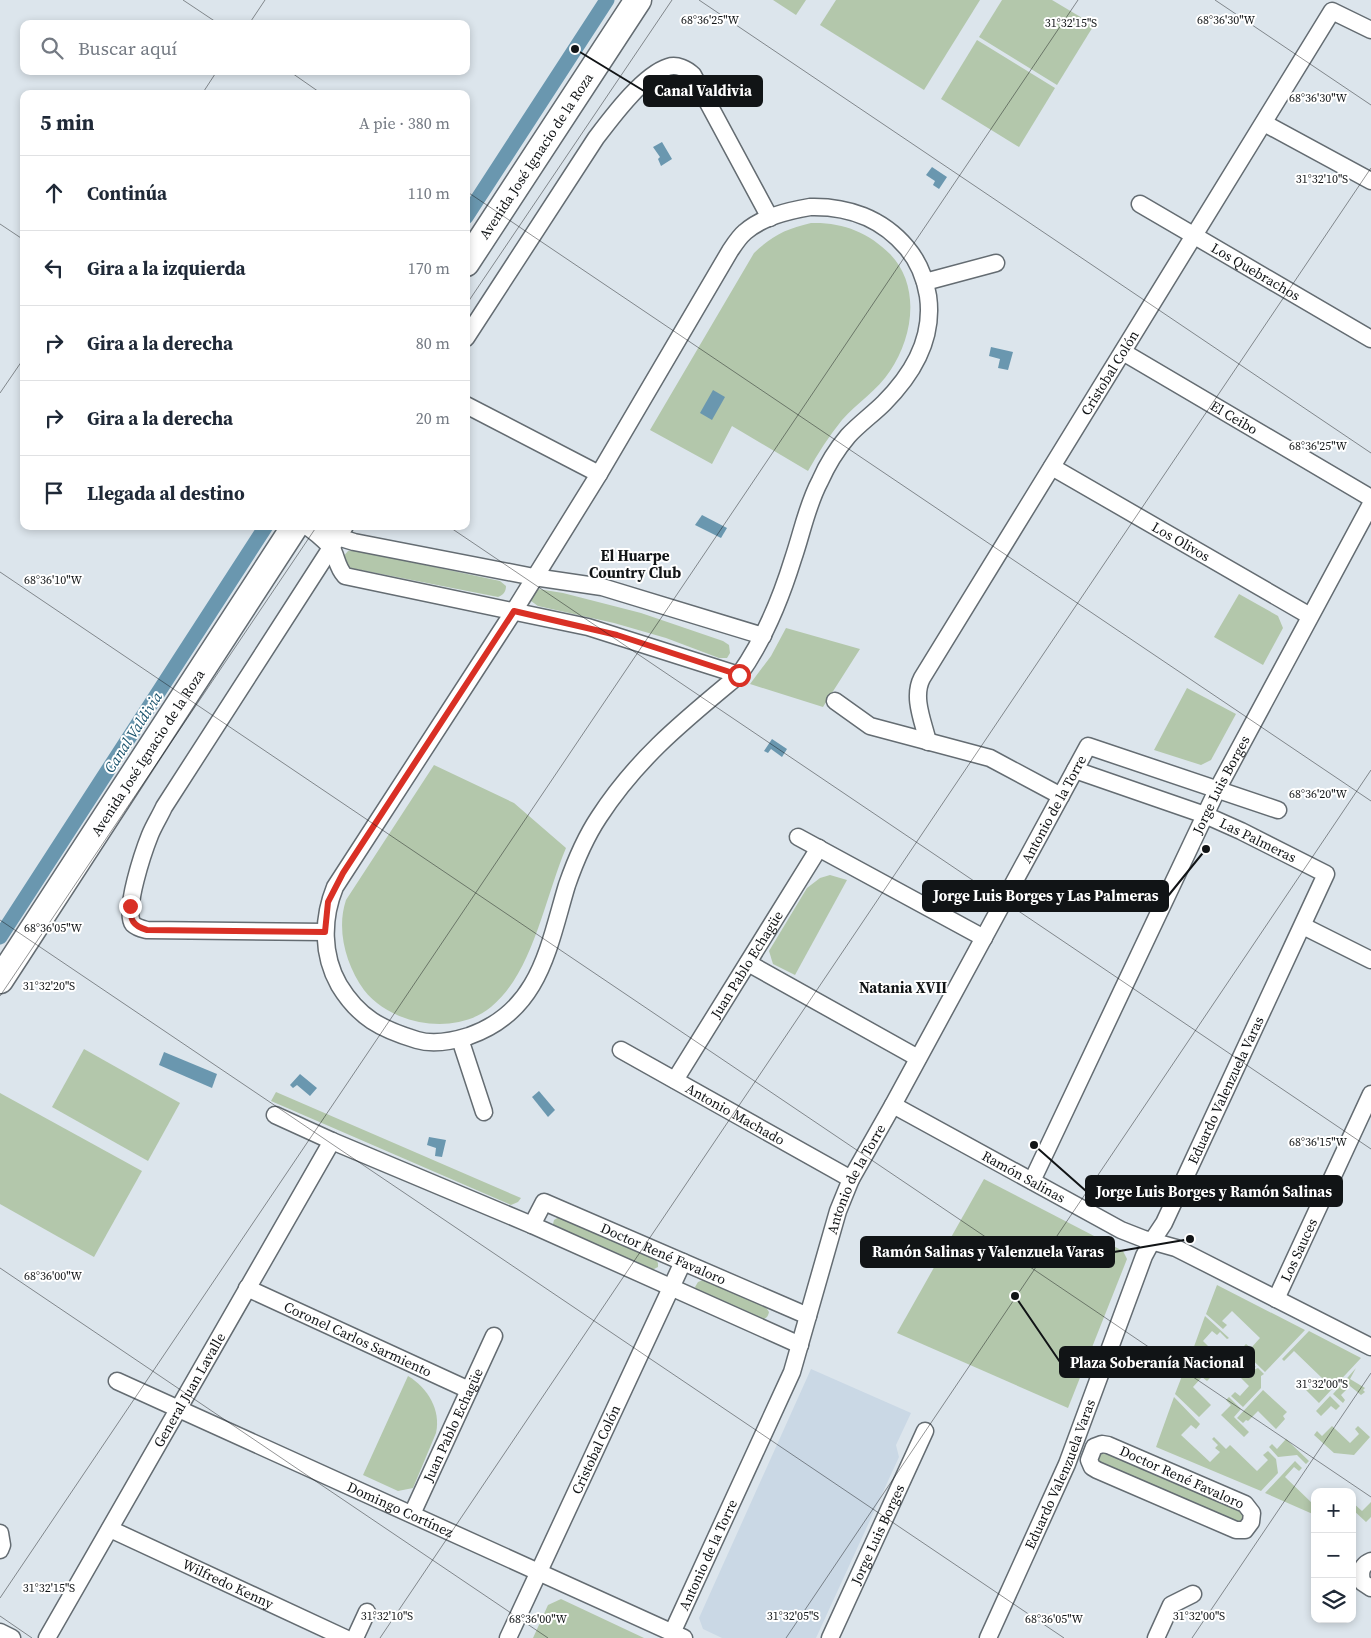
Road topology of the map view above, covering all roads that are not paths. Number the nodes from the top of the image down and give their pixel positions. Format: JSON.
{"nodes":[{"id":1,"x":638,"y":0,"type":"edge"},
{"id":2,"x":1371,"y":30,"type":"edge"},
{"id":3,"x":1264,"y":123,"type":"junction"},
{"id":4,"x":1371,"y":181,"type":"edge"},
{"id":5,"x":1140,"y":204,"type":"dead end"},
{"id":6,"x":770,"y":218,"type":"junction"},
{"id":7,"x":1194,"y":236,"type":"junction"},
{"id":8,"x":470,"y":257,"type":"edge"},
{"id":9,"x":996,"y":263,"type":"dead end"},
{"id":10,"x":925,"y":282,"type":"junction"},
{"id":11,"x":470,"y":332,"type":"edge"},
{"id":12,"x":1371,"y":339,"type":"edge"},
{"id":13,"x":1123,"y":352,"type":"junction"},
{"id":14,"x":470,"y":407,"type":"edge"},
{"id":15,"x":1052,"y":467,"type":"junction"},
{"id":16,"x":599,"y":474,"type":"junction"},
{"id":17,"x":1371,"y":498,"type":"edge"},
{"id":18,"x":1371,"y":504,"type":"edge"},
{"id":19,"x":304,"y":530,"type":"edge"},
{"id":20,"x":312,"y":530,"type":"edge"},
{"id":21,"x":338,"y":537,"type":"edge"},
{"id":22,"x":534,"y":577,"type":"junction"},
{"id":23,"x":514,"y":611,"type":"junction"},
{"id":24,"x":1310,"y":616,"type":"junction"},
{"id":25,"x":764,"y":636,"type":"junction"},
{"id":26,"x":739,"y":675,"type":"junction"},
{"id":27,"x":834,"y":701,"type":"dead end"},
{"id":28,"x":928,"y":742,"type":"junction"},
{"id":29,"x":1075,"y":770,"type":"junction"},
{"id":30,"x":1217,"y":790,"type":"junction"},
{"id":31,"x":1061,"y":796,"type":"junction"},
{"id":32,"x":1278,"y":810,"type":"dead end"},
{"id":33,"x":1205,"y":815,"type":"junction"},
{"id":34,"x":798,"y":837,"type":"dead end"},
{"id":35,"x":819,"y":848,"type":"junction"},
{"id":36,"x":1326,"y":874,"type":"joint"},
{"id":37,"x":1303,"y":926,"type":"junction"},
{"id":38,"x":325,"y":932,"type":"junction"},
{"id":39,"x":984,"y":938,"type":"junction"},
{"id":40,"x":1371,"y":960,"type":"edge"},
{"id":41,"x":748,"y":963,"type":"junction"},
{"id":42,"x":0,"y":980,"type":"edge"},
{"id":43,"x":460,"y":1039,"type":"junction"},
{"id":44,"x":621,"y":1050,"type":"dead end"},
{"id":45,"x":918,"y":1058,"type":"junction"},
{"id":46,"x":675,"y":1080,"type":"junction"},
{"id":47,"x":1371,"y":1094,"type":"edge"},
{"id":48,"x":893,"y":1104,"type":"junction"},
{"id":49,"x":484,"y":1112,"type":"dead end"},
{"id":50,"x":275,"y":1115,"type":"dead end"},
{"id":51,"x":332,"y":1141,"type":"junction"},
{"id":52,"x":851,"y":1179,"type":"junction"},
{"id":53,"x":1032,"y":1181,"type":"junction"},
{"id":54,"x":532,"y":1226,"type":"junction"},
{"id":55,"x":1152,"y":1241,"type":"junction"},
{"id":56,"x":683,"y":1262,"type":"junction"},
{"id":57,"x":670,"y":1287,"type":"junction"},
{"id":58,"x":247,"y":1288,"type":"junction"},
{"id":59,"x":1276,"y":1299,"type":"junction"},
{"id":60,"x":808,"y":1316,"type":"junction"},
{"id":61,"x":494,"y":1336,"type":"dead end"},
{"id":62,"x":800,"y":1345,"type":"junction"},
{"id":63,"x":1371,"y":1347,"type":"edge"},
{"id":64,"x":117,"y":1381,"type":"dead end"},
{"id":65,"x":469,"y":1390,"type":"junction"},
{"id":66,"x":179,"y":1409,"type":"junction"},
{"id":67,"x":925,"y":1431,"type":"dead end"},
{"id":68,"x":1074,"y":1445,"type":"junction"},
{"id":69,"x":1091,"y":1452,"type":"junction"},
{"id":70,"x":412,"y":1514,"type":"junction"},
{"id":71,"x":110,"y":1529,"type":"junction"},
{"id":72,"x":0,"y":1533,"type":"edge"},
{"id":73,"x":0,"y":1550,"type":"edge"},
{"id":74,"x":1371,"y":1561,"type":"edge"},
{"id":75,"x":539,"y":1572,"type":"junction"},
{"id":76,"x":1371,"y":1588,"type":"edge"},
{"id":77,"x":1193,"y":1594,"type":"dead end"},
{"id":78,"x":367,"y":1612,"type":"dead end"},
{"id":79,"x":0,"y":1632,"type":"edge"},
{"id":80,"x":678,"y":1635,"type":"edge"},
{"id":81,"x":12,"y":1638,"type":"edge"},
{"id":82,"x":47,"y":1638,"type":"edge"},
{"id":83,"x":345,"y":1638,"type":"edge"},
{"id":84,"x":355,"y":1638,"type":"edge"},
{"id":85,"x":508,"y":1638,"type":"edge"},
{"id":86,"x":830,"y":1638,"type":"edge"},
{"id":87,"x":988,"y":1638,"type":"edge"},
{"id":88,"x":1156,"y":1638,"type":"edge"}],
"edges":[{"from":1,"to":8,"type":"main road","name":"Avenida José Ignacio de la Roza"},
{"from":2,"to":3,"type":"street","name":"Cristobal Colón"},
{"from":3,"to":4,"type":"street"},
{"from":3,"to":7,"type":"street","name":"Cristobal Colón"},
{"from":5,"to":7,"type":"street","name":"Los Quebrachos"},
{"from":6,"to":10,"type":"street"},
{"from":6,"to":11,"type":"street"},
{"from":6,"to":16,"type":"street"},
{"from":7,"to":12,"type":"street","name":"Los Quebrachos"},
{"from":7,"to":13,"type":"street","name":"Cristobal Colón"},
{"from":9,"to":10,"type":"street"},
{"from":10,"to":25,"type":"street"},
{"from":13,"to":15,"type":"street","name":"Cristobal Colón"},
{"from":13,"to":17,"type":"street","name":"El Ceibo"},
{"from":14,"to":16,"type":"street"},
{"from":15,"to":24,"type":"street","name":"Los Olivos"},
{"from":15,"to":28,"type":"street","name":"Cristobal Colón"},
{"from":16,"to":22,"type":"street"},
{"from":18,"to":24,"type":"street","name":"Jorge Luis Borges"},
{"from":19,"to":42,"type":"main road","name":"Avenida José Ignacio de la Roza"},
{"from":20,"to":21,"type":"street"},
{"from":21,"to":22,"type":"street"},
{"from":21,"to":23,"type":"street"},
{"from":21,"to":38,"type":"street"},
{"from":22,"to":23,"type":"street"},
{"from":22,"to":25,"type":"street"},
{"from":23,"to":26,"type":"street"},
{"from":23,"to":38,"type":"street"},
{"from":24,"to":30,"type":"street","name":"Jorge Luis Borges"},
{"from":25,"to":26,"type":"street"},
{"from":26,"to":43,"type":"street"},
{"from":27,"to":28,"type":"street"},
{"from":28,"to":31,"type":"street"},
{"from":29,"to":30,"type":"street","name":"Antonio de la Torre"},
{"from":29,"to":31,"type":"street","name":"Antonio de la Torre"},
{"from":29,"to":33,"type":"street","name":"Las Palmeras"},
{"from":30,"to":32,"type":"street"},
{"from":30,"to":33,"type":"street","name":"Jorge Luis Borges"},
{"from":31,"to":39,"type":"street","name":"Antonio de la Torre"},
{"from":33,"to":36,"type":"street","name":"Las Palmeras"},
{"from":33,"to":53,"type":"street","name":"Jorge Luis Borges"},
{"from":34,"to":35,"type":"street"},
{"from":35,"to":39,"type":"street"},
{"from":35,"to":41,"type":"street","name":"Juan Pablo Echagüe"},
{"from":36,"to":37,"type":"street","name":"Eduardo Valenzuela Varas"},
{"from":37,"to":40,"type":"street"},
{"from":37,"to":55,"type":"street","name":"Eduardo Valenzuela Varas"},
{"from":38,"to":43,"type":"street"},
{"from":39,"to":45,"type":"street","name":"Antonio de la Torre"},
{"from":41,"to":45,"type":"street"},
{"from":41,"to":46,"type":"street","name":"Juan Pablo Echagüe"},
{"from":43,"to":49,"type":"street"},
{"from":44,"to":46,"type":"street","name":"Antonio Machado"},
{"from":45,"to":48,"type":"street","name":"Antonio de la Torre"},
{"from":46,"to":52,"type":"street","name":"Antonio Machado"},
{"from":47,"to":59,"type":"street","name":"Los Sauces"},
{"from":48,"to":52,"type":"street","name":"Antonio de la Torre"},
{"from":48,"to":53,"type":"street","name":"Ramón Salinas"},
{"from":50,"to":51,"type":"street","name":"Doctor René Favaloro"},
{"from":51,"to":54,"type":"street","name":"Doctor René Favaloro"},
{"from":51,"to":58,"type":"street","name":"General Juan Lavalle"},
{"from":52,"to":60,"type":"street","name":"Antonio de la Torre"},
{"from":53,"to":55,"type":"street","name":"Ramón Salinas"},
{"from":54,"to":56,"type":"street","name":"Doctor René Favaloro"},
{"from":54,"to":57,"type":"street","name":"Doctor René Favaloro"},
{"from":55,"to":59,"type":"street","name":"Ramón Salinas"},
{"from":55,"to":68,"type":"street","name":"Eduardo Valenzuela Varas"},
{"from":56,"to":57,"type":"street","name":"Cristobal Colón"},
{"from":56,"to":60,"type":"street","name":"Doctor René Favaloro"},
{"from":57,"to":62,"type":"street","name":"Doctor René Favaloro"},
{"from":57,"to":75,"type":"street","name":"Cristobal Colón"},
{"from":58,"to":65,"type":"street","name":"Coronel Carlos Sarmiento"},
{"from":58,"to":66,"type":"street","name":"General Juan Lavalle"},
{"from":59,"to":63,"type":"street","name":"Ramón Salinas"},
{"from":60,"to":62,"type":"street","name":"Antonio de la Torre"},
{"from":61,"to":65,"type":"street","name":"Juan Pablo Echagüe"},
{"from":62,"to":80,"type":"street","name":"Antonio de la Torre"},
{"from":64,"to":66,"type":"street","name":"Domingo Cortínez"},
{"from":65,"to":70,"type":"street","name":"Juan Pablo Echagüe"},
{"from":66,"to":70,"type":"street","name":"Domingo Cortínez"},
{"from":66,"to":71,"type":"street","name":"General Juan Lavalle"},
{"from":67,"to":86,"type":"street","name":"Jorge Luis Borges"},
{"from":68,"to":69,"type":"street"},
{"from":68,"to":87,"type":"street","name":"Eduardo Valenzuela Varas"},
{"from":69,"to":69,"type":"street","name":"Doctor René Favaloro"},
{"from":70,"to":75,"type":"street","name":"Domingo Cortínez"},
{"from":71,"to":82,"type":"street","name":"General Juan Lavalle"},
{"from":71,"to":83,"type":"street","name":"Wilfredo Kenny"},
{"from":72,"to":73,"type":"street"},
{"from":74,"to":76,"type":"street"},
{"from":75,"to":80,"type":"street","name":"Domingo Cortínez"},
{"from":75,"to":85,"type":"street","name":"Cristobal Colón"},
{"from":77,"to":88,"type":"street"},
{"from":78,"to":84,"type":"street"},
{"from":79,"to":81,"type":"street"}]}
